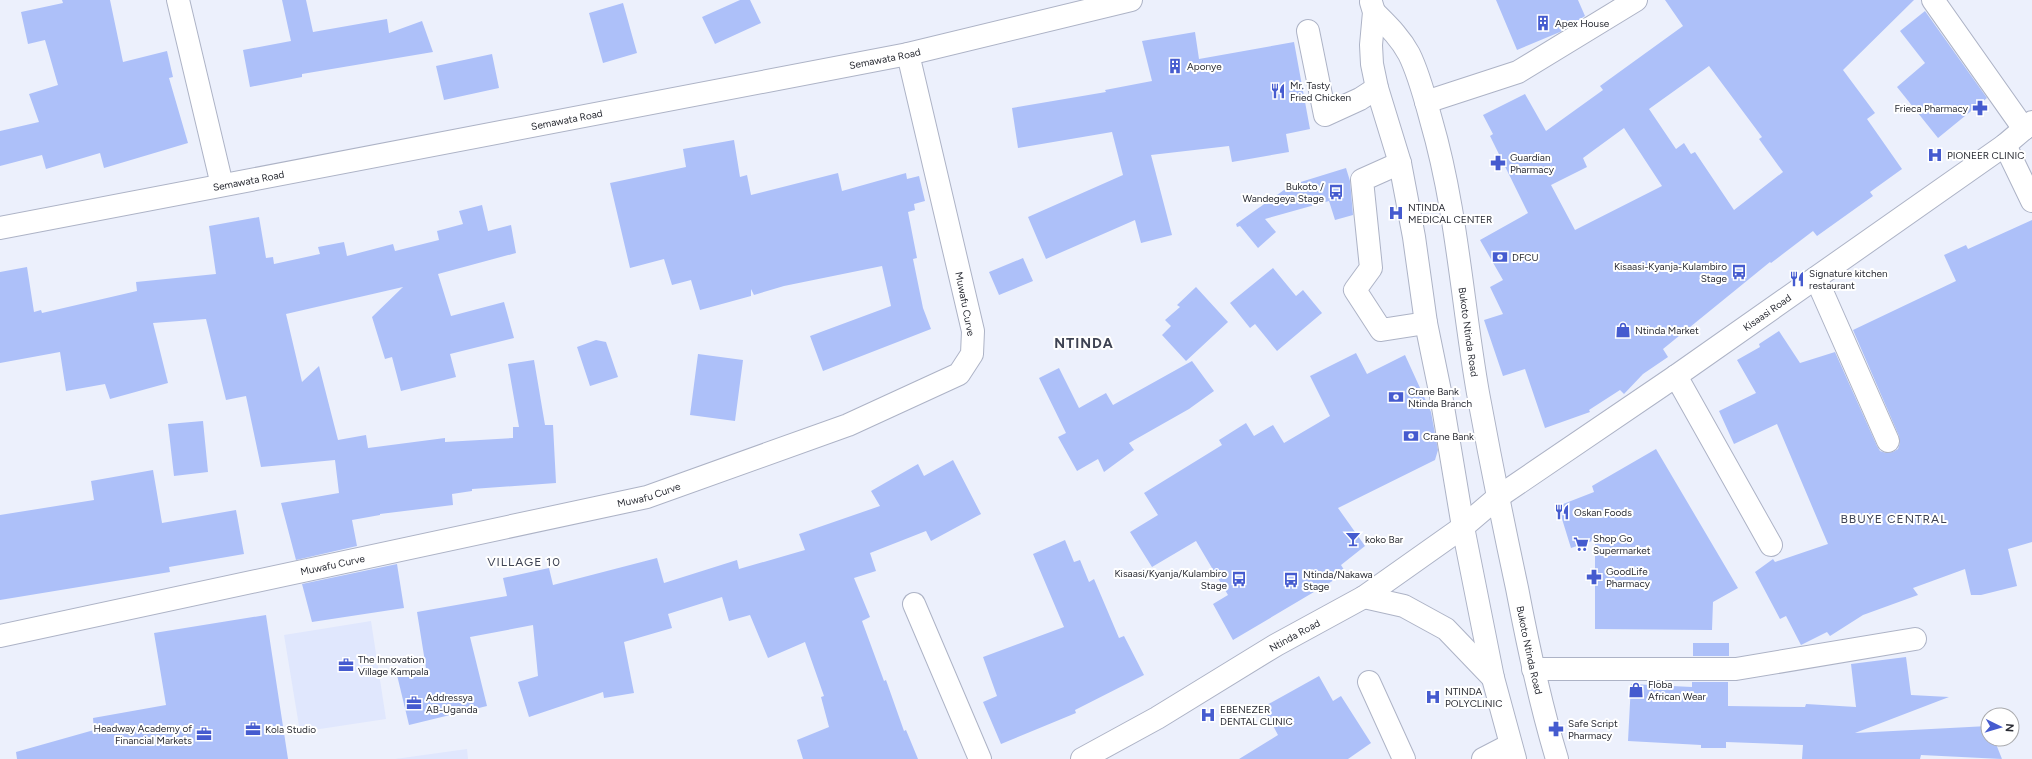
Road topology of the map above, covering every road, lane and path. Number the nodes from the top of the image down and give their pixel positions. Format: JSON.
{"nodes":[{"id":1,"x":178,"y":0,"type":"edge"},
{"id":2,"x":1132,"y":0,"type":"edge"},
{"id":3,"x":1636,"y":0,"type":"edge"},
{"id":4,"x":1933,"y":0,"type":"edge"},
{"id":5,"x":1372,"y":6,"type":"edge"},
{"id":6,"x":1308,"y":31,"type":"dead end"},
{"id":7,"x":908,"y":54,"type":"junction"},
{"id":8,"x":1377,"y":88,"type":"junction"},
{"id":9,"x":1426,"y":102,"type":"junction"},
{"id":10,"x":2028,"y":126,"type":"edge"},
{"id":11,"x":2005,"y":145,"type":"junction"},
{"id":12,"x":1400,"y":163,"type":"junction"},
{"id":13,"x":222,"y":185,"type":"junction"},
{"id":14,"x":2032,"y":201,"type":"edge"},
{"id":15,"x":0,"y":228,"type":"edge"},
{"id":16,"x":1816,"y":278,"type":"junction"},
{"id":17,"x":1426,"y":323,"type":"junction"},
{"id":18,"x":1676,"y":376,"type":"junction"},
{"id":19,"x":1888,"y":441,"type":"dead end"},
{"id":20,"x":1498,"y":497,"type":"junction"},
{"id":21,"x":1464,"y":527,"type":"junction"},
{"id":22,"x":1771,"y":545,"type":"dead end"},
{"id":23,"x":1364,"y":597,"type":"junction"},
{"id":24,"x":914,"y":604,"type":"dead end"},
{"id":25,"x":0,"y":636,"type":"edge"},
{"id":26,"x":1914,"y":639,"type":"dead end"},
{"id":27,"x":1533,"y":669,"type":"junction"},
{"id":28,"x":1493,"y":678,"type":"junction"},
{"id":29,"x":1369,"y":682,"type":"dead end"},
{"id":30,"x":1512,"y":752,"type":"edge"},
{"id":31,"x":980,"y":759,"type":"edge"},
{"id":32,"x":1082,"y":759,"type":"edge"},
{"id":33,"x":1404,"y":759,"type":"edge"},
{"id":34,"x":1483,"y":759,"type":"edge"},
{"id":35,"x":1557,"y":759,"type":"edge"}],
"edges":[{"from":1,"to":13,"type":"street"},
{"from":2,"to":7,"type":"street","name":"Semawata Road"},
{"from":3,"to":9,"type":"street"},
{"from":4,"to":10,"type":"street"},
{"from":5,"to":8,"type":"street","name":"Bukoto Ntinda Road"},
{"from":5,"to":9,"type":"street","name":"Bukoto Ntinda Road"},
{"from":6,"to":8,"type":"street"},
{"from":7,"to":13,"type":"street","name":"Semawata Road"},
{"from":7,"to":25,"type":"street","name":"Muwafu Curve"},
{"from":8,"to":12,"type":"street","name":"Bukoto Ntinda Road"},
{"from":9,"to":20,"type":"street","name":"Bukoto Ntinda Road"},
{"from":10,"to":11,"type":"street","name":"Kisaasi Road"},
{"from":11,"to":14,"type":"street"},
{"from":11,"to":16,"type":"street","name":"Kisaasi Road"},
{"from":12,"to":17,"type":"street","name":"Bukoto Ntinda Road"},
{"from":12,"to":17,"type":"street"},
{"from":13,"to":15,"type":"street","name":"Semawata Road"},
{"from":16,"to":18,"type":"street","name":"Kisaasi Road"},
{"from":16,"to":19,"type":"street"},
{"from":17,"to":21,"type":"street","name":"Bukoto Ntinda Road"},
{"from":18,"to":20,"type":"street","name":"Kisaasi Road"},
{"from":18,"to":22,"type":"street"},
{"from":20,"to":21,"type":"street","name":"Ntinda Road"},
{"from":20,"to":27,"type":"street","name":"Bukoto Ntinda Road"},
{"from":21,"to":23,"type":"street","name":"Ntinda Road"},
{"from":21,"to":28,"type":"street","name":"Bukoto Ntinda Road"},
{"from":23,"to":28,"type":"street"},
{"from":23,"to":32,"type":"street","name":"Ntinda Road"},
{"from":24,"to":31,"type":"street"},
{"from":26,"to":27,"type":"street"},
{"from":27,"to":35,"type":"street","name":"Bukoto Ntinda Road"},
{"from":28,"to":30,"type":"street","name":"Bukoto Ntinda Road"},
{"from":29,"to":33,"type":"street"},
{"from":30,"to":34,"type":"street"}]}
